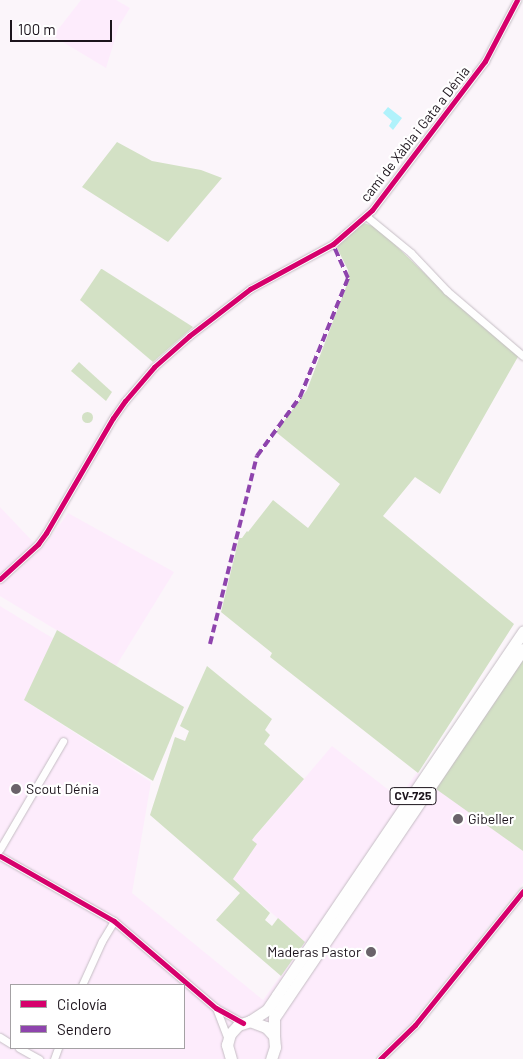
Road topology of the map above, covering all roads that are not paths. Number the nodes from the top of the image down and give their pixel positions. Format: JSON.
{"nodes":[{"id":1,"x":517,"y":0,"type":"edge"},
{"id":2,"x":366,"y":216,"type":"junction"},
{"id":3,"x":523,"y":356,"type":"edge"},
{"id":4,"x":0,"y":579,"type":"edge"},
{"id":5,"x":523,"y":632,"type":"edge"},
{"id":6,"x":523,"y":649,"type":"edge"},
{"id":7,"x":63,"y":741,"type":"dead end"},
{"id":8,"x":0,"y":849,"type":"edge"},
{"id":9,"x":0,"y":856,"type":"edge"},
{"id":10,"x":523,"y":891,"type":"edge"},
{"id":11,"x":114,"y":920,"type":"junction"},
{"id":12,"x":82,"y":984,"type":"edge"},
{"id":13,"x":216,"y":1008,"type":"junction"},
{"id":14,"x":246,"y":1022,"type":"junction"},
{"id":15,"x":274,"y":1036,"type":"junction"},
{"id":16,"x":228,"y":1039,"type":"junction"},
{"id":17,"x":21,"y":1049,"type":"edge"},
{"id":18,"x":229,"y":1057,"type":"edge"},
{"id":19,"x":39,"y":1059,"type":"edge"},
{"id":20,"x":271,"y":1059,"type":"edge"},
{"id":21,"x":380,"y":1059,"type":"edge"}],
"edges":[{"from":1,"to":2,"type":"street","name":"camí de Xàbia i Gata a Dénia"},
{"from":2,"to":3,"type":"street"},
{"from":2,"to":4,"type":"street","name":"camí de Xàbia i Gata a Dénia"},
{"from":5,"to":14,"type":"main road","number":"CV-725"},
{"from":6,"to":15,"type":"main road","number":"CV-725"},
{"from":7,"to":8,"type":"street"},
{"from":9,"to":11,"type":"street"},
{"from":10,"to":21,"type":"street"},
{"from":11,"to":12,"type":"street"},
{"from":11,"to":13,"type":"street"},
{"from":13,"to":14,"type":"street"},
{"from":13,"to":16,"type":"street"},
{"from":14,"to":15,"type":"main road"},
{"from":14,"to":16,"type":"main road","number":"CV-725"},
{"from":15,"to":20,"type":"main road","number":"CV-725"},
{"from":16,"to":18,"type":"main road"},
{"from":17,"to":19,"type":"street"}]}
